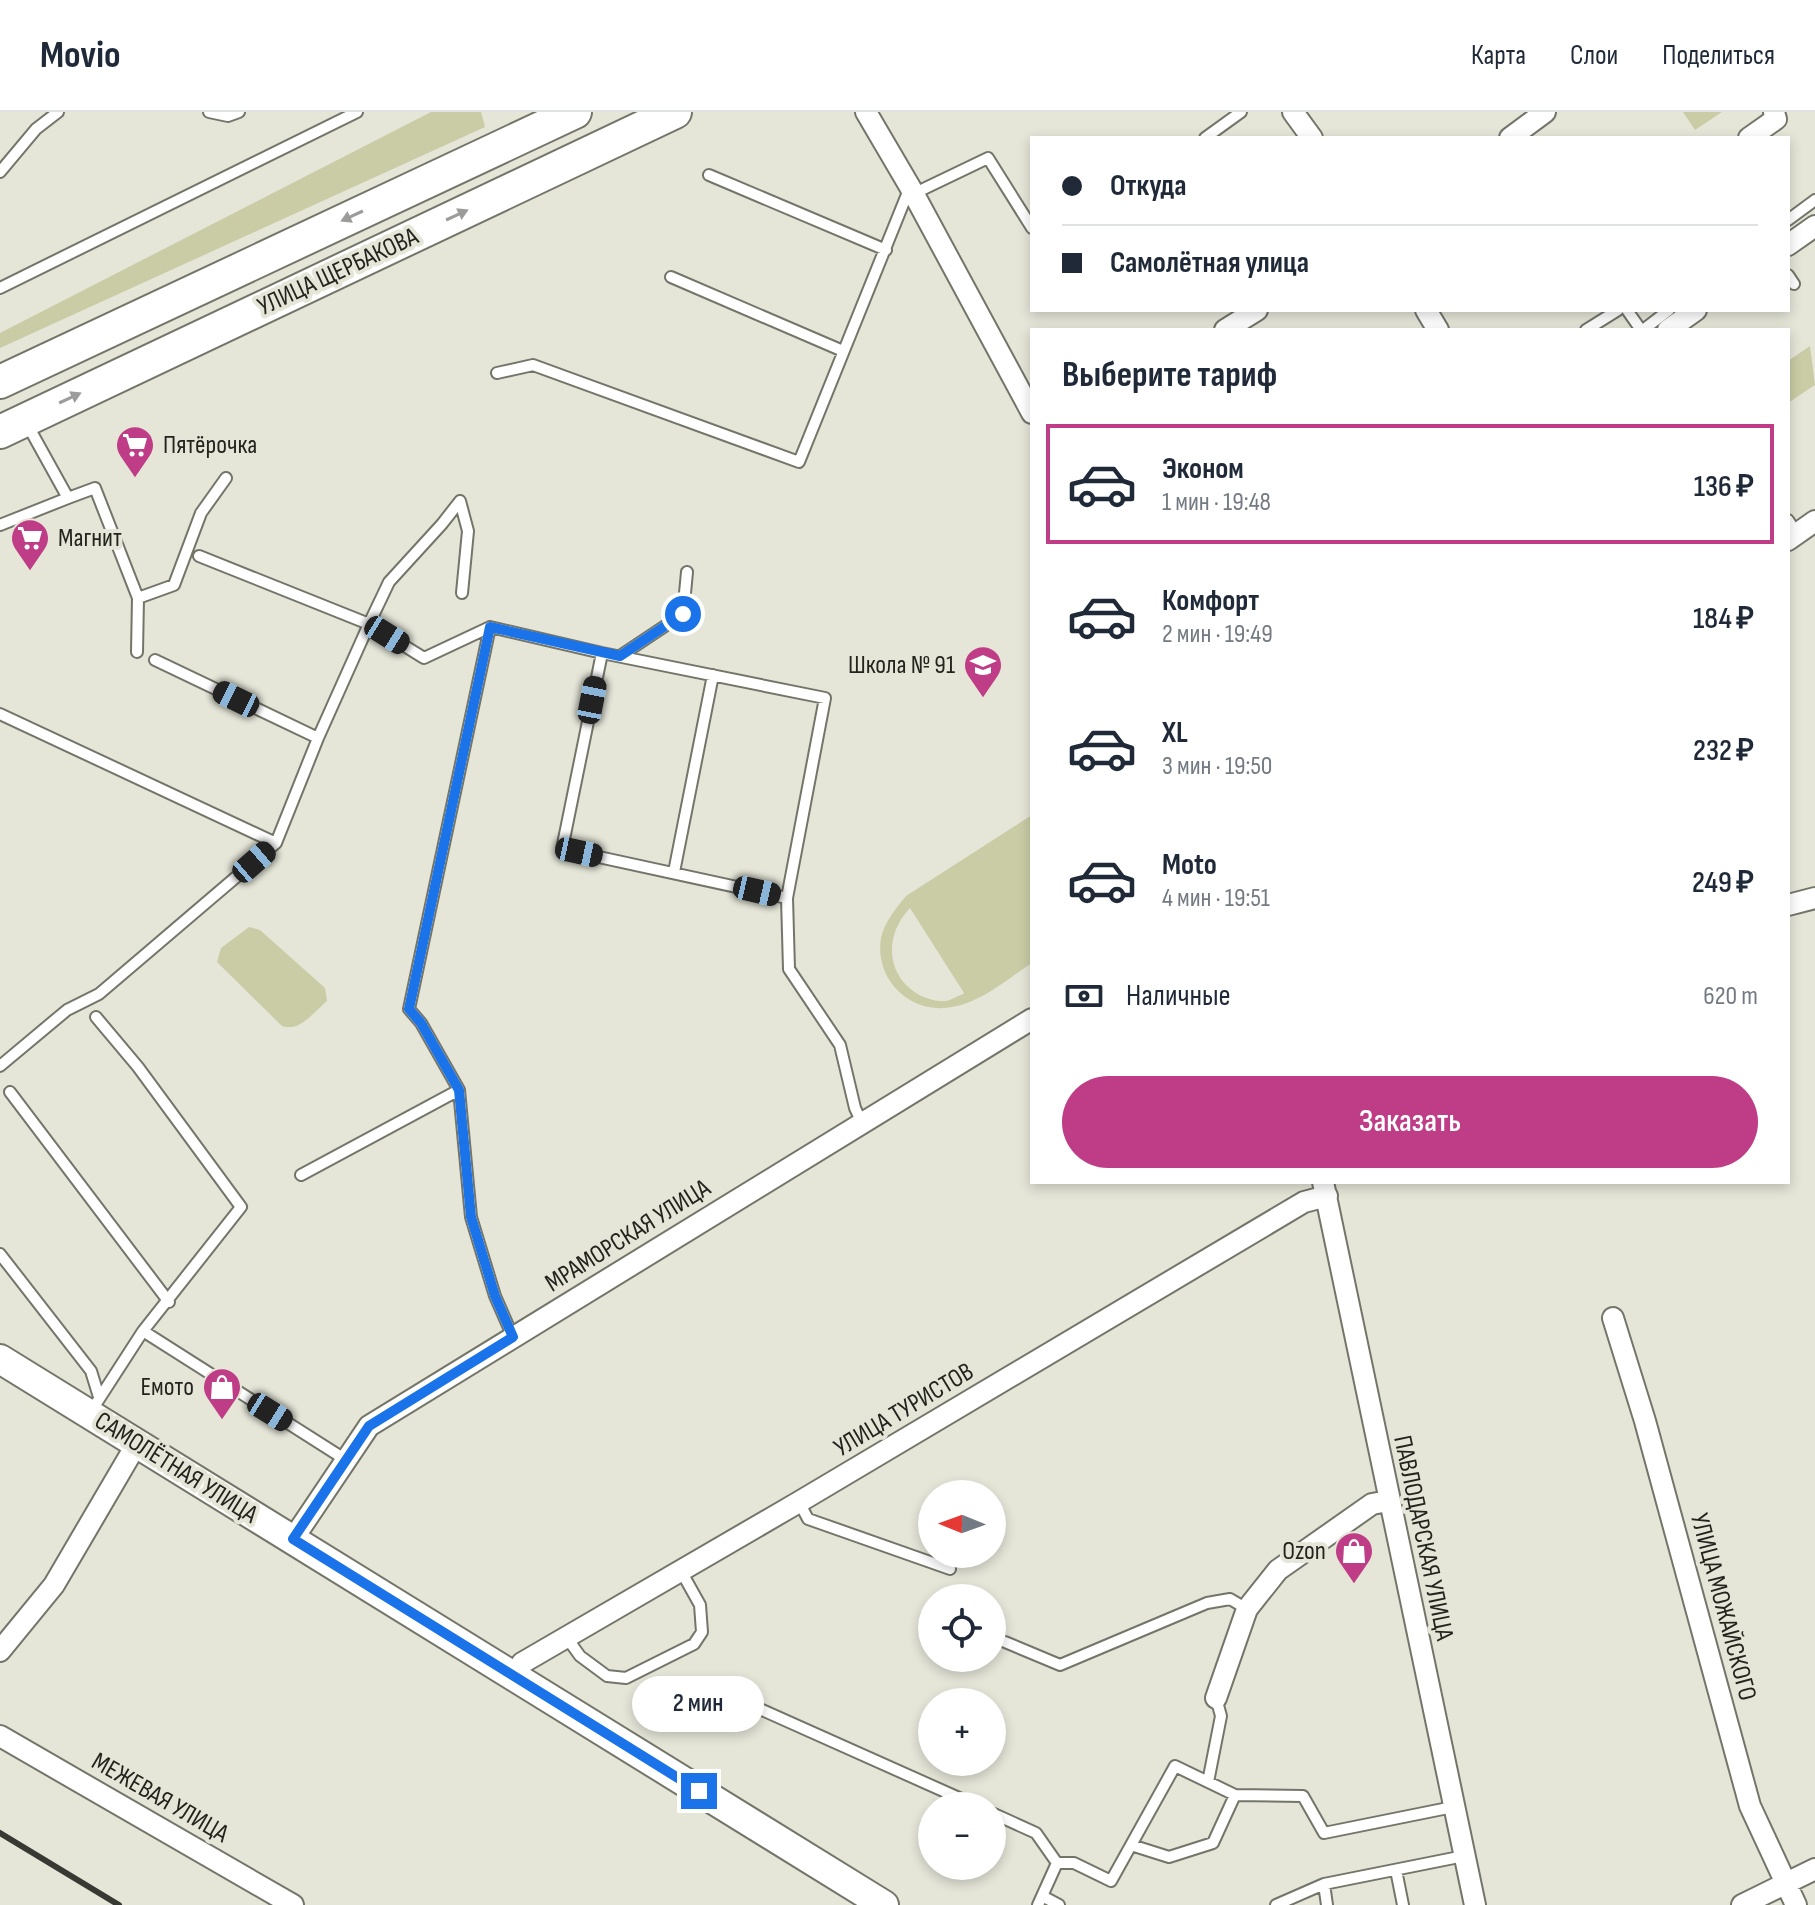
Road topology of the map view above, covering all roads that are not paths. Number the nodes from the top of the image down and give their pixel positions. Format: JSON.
{"nodes":[{"id":1,"x":58,"y":112,"type":"edge"},
{"id":2,"x":209,"y":112,"type":"edge"},
{"id":3,"x":239,"y":112,"type":"edge"},
{"id":4,"x":357,"y":112,"type":"edge"},
{"id":5,"x":575,"y":112,"type":"edge"},
{"id":6,"x":675,"y":112,"type":"edge"},
{"id":7,"x":866,"y":112,"type":"edge"},
{"id":8,"x":1241,"y":112,"type":"edge"},
{"id":9,"x":1293,"y":112,"type":"edge"},
{"id":10,"x":1545,"y":112,"type":"edge"},
{"id":11,"x":1774,"y":112,"type":"edge"},
{"id":12,"x":1208,"y":136,"type":"edge"},
{"id":13,"x":1311,"y":136,"type":"edge"},
{"id":14,"x":1513,"y":136,"type":"edge"},
{"id":15,"x":1752,"y":136,"type":"edge"},
{"id":16,"x":0,"y":172,"type":"edge"},
{"id":17,"x":709,"y":175,"type":"dead end"},
{"id":18,"x":911,"y":190,"type":"junction"},
{"id":19,"x":1815,"y":200,"type":"edge"},
{"id":20,"x":1790,"y":219,"type":"edge"},
{"id":21,"x":1030,"y":225,"type":"edge"},
{"id":22,"x":1815,"y":226,"type":"edge"},
{"id":23,"x":1790,"y":244,"type":"edge"},
{"id":24,"x":886,"y":250,"type":"junction"},
{"id":25,"x":671,"y":277,"type":"dead end"},
{"id":26,"x":0,"y":288,"type":"edge"},
{"id":27,"x":1254,"y":312,"type":"edge"},
{"id":28,"x":1615,"y":312,"type":"edge"},
{"id":29,"x":1666,"y":312,"type":"edge"},
{"id":30,"x":1693,"y":312,"type":"edge"},
{"id":31,"x":1228,"y":328,"type":"edge"},
{"id":32,"x":1589,"y":328,"type":"edge"},
{"id":33,"x":1645,"y":328,"type":"edge"},
{"id":34,"x":1671,"y":328,"type":"edge"},
{"id":35,"x":843,"y":351,"type":"junction"},
{"id":36,"x":497,"y":373,"type":"dead end"},
{"id":37,"x":0,"y":382,"type":"edge"},
{"id":38,"x":1030,"y":409,"type":"edge"},
{"id":39,"x":12,"y":426,"type":"edge"},
{"id":40,"x":226,"y":478,"type":"dead end"},
{"id":41,"x":68,"y":498,"type":"junction"},
{"id":42,"x":1815,"y":521,"type":"edge"},
{"id":43,"x":0,"y":525,"type":"edge"},
{"id":44,"x":1791,"y":531,"type":"edge"},
{"id":45,"x":199,"y":556,"type":"dead end"},
{"id":46,"x":687,"y":572,"type":"dead end"},
{"id":47,"x":462,"y":593,"type":"dead end"},
{"id":48,"x":138,"y":598,"type":"junction"},
{"id":49,"x":369,"y":624,"type":"junction"},
{"id":50,"x":490,"y":627,"type":"junction"},
{"id":51,"x":137,"y":652,"type":"dead end"},
{"id":52,"x":602,"y":653,"type":"junction"},
{"id":53,"x":620,"y":656,"type":"junction"},
{"id":54,"x":155,"y":660,"type":"dead end"},
{"id":55,"x":713,"y":675,"type":"junction"},
{"id":56,"x":0,"y":714,"type":"edge"},
{"id":57,"x":318,"y":738,"type":"junction"},
{"id":58,"x":276,"y":843,"type":"junction"},
{"id":59,"x":674,"y":872,"type":"junction"},
{"id":60,"x":787,"y":898,"type":"junction"},
{"id":61,"x":1815,"y":898,"type":"edge"},
{"id":62,"x":1790,"y":904,"type":"edge"},
{"id":63,"x":96,"y":1017,"type":"dead end"},
{"id":64,"x":1030,"y":1020,"type":"edge"},
{"id":65,"x":0,"y":1066,"type":"edge"},
{"id":66,"x":459,"y":1090,"type":"junction"},
{"id":67,"x":10,"y":1092,"type":"dead end"},
{"id":68,"x":862,"y":1123,"type":"junction"},
{"id":69,"x":301,"y":1175,"type":"dead end"},
{"id":70,"x":1325,"y":1189,"type":"edge"},
{"id":71,"x":0,"y":1254,"type":"edge"},
{"id":72,"x":169,"y":1302,"type":"junction"},
{"id":73,"x":1613,"y":1318,"type":"dead end"},
{"id":74,"x":143,"y":1331,"type":"junction"},
{"id":75,"x":513,"y":1337,"type":"junction"},
{"id":76,"x":0,"y":1359,"type":"edge"},
{"id":77,"x":94,"y":1406,"type":"junction"},
{"id":78,"x":136,"y":1445,"type":"junction"},
{"id":79,"x":346,"y":1460,"type":"junction"},
{"id":80,"x":1388,"y":1501,"type":"junction"},
{"id":81,"x":799,"y":1502,"type":"junction"},
{"id":82,"x":293,"y":1539,"type":"junction"},
{"id":83,"x":950,"y":1569,"type":"dead end"},
{"id":84,"x":681,"y":1571,"type":"junction"},
{"id":85,"x":1247,"y":1609,"type":"junction"},
{"id":86,"x":567,"y":1638,"type":"junction"},
{"id":87,"x":1006,"y":1642,"type":"edge"},
{"id":88,"x":0,"y":1651,"type":"edge"},
{"id":89,"x":514,"y":1676,"type":"junction"},
{"id":90,"x":1216,"y":1698,"type":"joint"},
{"id":91,"x":742,"y":1701,"type":"dead end"},
{"id":92,"x":0,"y":1736,"type":"edge"},
{"id":93,"x":1208,"y":1782,"type":"junction"},
{"id":94,"x":946,"y":1792,"type":"edge"},
{"id":95,"x":1235,"y":1795,"type":"junction"},
{"id":96,"x":1453,"y":1807,"type":"junction"},
{"id":97,"x":1006,"y":1819,"type":"edge"},
{"id":98,"x":1131,"y":1845,"type":"junction"},
{"id":99,"x":1464,"y":1856,"type":"junction"},
{"id":100,"x":1057,"y":1863,"type":"junction"},
{"id":101,"x":1815,"y":1869,"type":"edge"},
{"id":102,"x":1396,"y":1870,"type":"junction"},
{"id":103,"x":1784,"y":1883,"type":"junction"},
{"id":104,"x":1324,"y":1884,"type":"junction"},
{"id":105,"x":1040,"y":1901,"type":"edge"},
{"id":106,"x":293,"y":1905,"type":"edge"},
{"id":107,"x":884,"y":1905,"type":"edge"},
{"id":108,"x":1059,"y":1905,"type":"edge"},
{"id":109,"x":1276,"y":1905,"type":"edge"},
{"id":110,"x":1327,"y":1905,"type":"edge"},
{"id":111,"x":1403,"y":1905,"type":"edge"},
{"id":112,"x":1475,"y":1905,"type":"edge"},
{"id":113,"x":1742,"y":1905,"type":"edge"},
{"id":114,"x":1796,"y":1905,"type":"edge"}],
"edges":[{"from":1,"to":16,"type":"lane"},
{"from":2,"to":3,"type":"lane"},
{"from":4,"to":26,"type":"lane"},
{"from":5,"to":37,"type":"main road","name":"УЛИЦА ЩЕРБАКОВА","one_way":true},
{"from":39,"to":6,"type":"main road","name":"УЛИЦА ЩЕРБАКОВА","one_way":true},
{"from":7,"to":18,"type":"street"},
{"from":8,"to":12,"type":"lane"},
{"from":9,"to":13,"type":"street"},
{"from":10,"to":14,"type":"street"},
{"from":11,"to":15,"type":"street"},
{"from":17,"to":24,"type":"lane"},
{"from":18,"to":21,"type":"lane"},
{"from":18,"to":24,"type":"lane"},
{"from":18,"to":38,"type":"street"},
{"from":19,"to":20,"type":"lane"},
{"from":22,"to":23,"type":"street"},
{"from":24,"to":35,"type":"lane"},
{"from":25,"to":35,"type":"lane"},
{"from":27,"to":31,"type":"street"},
{"from":28,"to":32,"type":"lane"},
{"from":29,"to":33,"type":"lane"},
{"from":30,"to":34,"type":"street"},
{"from":35,"to":36,"type":"lane"},
{"from":39,"to":41,"type":"lane"},
{"from":40,"to":48,"type":"lane"},
{"from":41,"to":43,"type":"lane"},
{"from":41,"to":48,"type":"lane"},
{"from":42,"to":44,"type":"street"},
{"from":45,"to":49,"type":"lane"},
{"from":46,"to":53,"type":"lane"},
{"from":47,"to":49,"type":"lane"},
{"from":48,"to":51,"type":"lane"},
{"from":49,"to":50,"type":"lane"},
{"from":49,"to":57,"type":"lane"},
{"from":50,"to":52,"type":"lane"},
{"from":50,"to":66,"type":"lane"},
{"from":52,"to":53,"type":"lane"},
{"from":52,"to":59,"type":"lane"},
{"from":53,"to":55,"type":"lane"},
{"from":54,"to":57,"type":"lane"},
{"from":55,"to":59,"type":"lane"},
{"from":55,"to":60,"type":"lane"},
{"from":56,"to":58,"type":"lane"},
{"from":57,"to":58,"type":"lane"},
{"from":58,"to":65,"type":"lane"},
{"from":59,"to":60,"type":"lane"},
{"from":60,"to":68,"type":"lane"},
{"from":61,"to":62,"type":"street"},
{"from":63,"to":72,"type":"lane"},
{"from":64,"to":68,"type":"street","name":"МРАМОРСКАЯ УЛИЦА"},
{"from":66,"to":69,"type":"lane"},
{"from":66,"to":75,"type":"lane"},
{"from":67,"to":72,"type":"lane"},
{"from":68,"to":75,"type":"street","name":"МРАМОРСКАЯ УЛИЦА"},
{"from":70,"to":80,"type":"street","name":"ПАВЛОДАРСКАЯ УЛИЦА"},
{"from":70,"to":81,"type":"street","name":"УЛИЦА ТУРИСТОВ"},
{"from":71,"to":77,"type":"lane"},
{"from":72,"to":74,"type":"lane"},
{"from":73,"to":103,"type":"street","name":"УЛИЦА МОЖАЙСКОГО"},
{"from":74,"to":77,"type":"lane"},
{"from":74,"to":79,"type":"lane"},
{"from":75,"to":79,"type":"street","name":"МРАМОРСКАЯ УЛИЦА"},
{"from":76,"to":77,"type":"main road","name":"САМОЛЁТНАЯ УЛИЦА"},
{"from":77,"to":78,"type":"main road","name":"САМОЛЁТНАЯ УЛИЦА"},
{"from":78,"to":82,"type":"main road","name":"САМОЛЁТНАЯ УЛИЦА"},
{"from":78,"to":88,"type":"street"},
{"from":79,"to":82,"type":"street","name":"МРАМОРСКАЯ УЛИЦА"},
{"from":80,"to":85,"type":"street"},
{"from":80,"to":96,"type":"street","name":"ПАВЛОДАРСКАЯ УЛИЦА"},
{"from":81,"to":83,"type":"lane"},
{"from":81,"to":84,"type":"street","name":"УЛИЦА ТУРИСТОВ"},
{"from":82,"to":89,"type":"main road","name":"САМОЛЁТНАЯ УЛИЦА"},
{"from":84,"to":86,"type":"street","name":"УЛИЦА ТУРИСТОВ"},
{"from":84,"to":86,"type":"lane"},
{"from":85,"to":87,"type":"lane"},
{"from":85,"to":90,"type":"street"},
{"from":86,"to":89,"type":"street","name":"УЛИЦА ТУРИСТОВ"},
{"from":89,"to":107,"type":"main road","name":"САМОЛЁТНАЯ УЛИЦА"},
{"from":90,"to":93,"type":"lane"},
{"from":91,"to":94,"type":"lane"},
{"from":92,"to":106,"type":"street","name":"МЕЖЕВАЯ УЛИЦА"},
{"from":93,"to":95,"type":"lane"},
{"from":93,"to":98,"type":"lane"},
{"from":95,"to":96,"type":"lane"},
{"from":95,"to":98,"type":"lane"},
{"from":96,"to":99,"type":"street","name":"ПАВЛОДАРСКАЯ УЛИЦА"},
{"from":97,"to":100,"type":"lane"},
{"from":98,"to":100,"type":"lane"},
{"from":99,"to":102,"type":"lane"},
{"from":99,"to":112,"type":"street","name":"ПАВЛОДАРСКАЯ УЛИЦА"},
{"from":100,"to":105,"type":"lane"},
{"from":101,"to":103,"type":"street"},
{"from":102,"to":104,"type":"lane"},
{"from":102,"to":111,"type":"lane"},
{"from":103,"to":113,"type":"street"},
{"from":103,"to":114,"type":"street","name":"УЛИЦА МОЖАЙСКОГО"},
{"from":104,"to":109,"type":"lane"},
{"from":104,"to":110,"type":"lane"},
{"from":105,"to":108,"type":"lane"}]}
